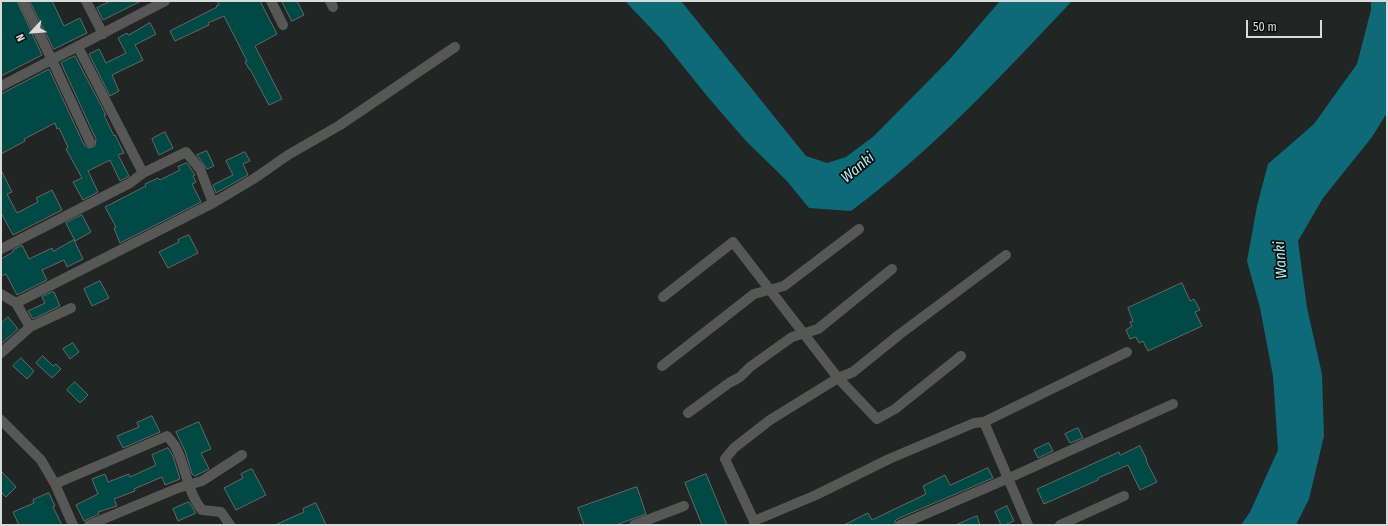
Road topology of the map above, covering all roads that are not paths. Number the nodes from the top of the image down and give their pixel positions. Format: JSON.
{"nodes":[{"id":1,"x":23,"y":1,"type":"edge"},
{"id":2,"x":86,"y":1,"type":"edge"},
{"id":3,"x":165,"y":1,"type":"edge"},
{"id":4,"x":271,"y":1,"type":"edge"},
{"id":5,"x":150,"y":5,"type":"edge"},
{"id":6,"x":283,"y":26,"type":"dead end"},
{"id":7,"x":103,"y":34,"type":"junction"},
{"id":8,"x":78,"y":47,"type":"junction"},
{"id":9,"x":455,"y":47,"type":"dead end"},
{"id":10,"x":52,"y":60,"type":"junction"},
{"id":11,"x":1,"y":86,"type":"edge"},
{"id":12,"x":90,"y":142,"type":"dead end"},
{"id":13,"x":143,"y":173,"type":"junction"},
{"id":14,"x":213,"y":203,"type":"junction"},
{"id":15,"x":859,"y":229,"type":"dead end"},
{"id":16,"x":1,"y":249,"type":"edge"},
{"id":17,"x":1006,"y":255,"type":"dead end"},
{"id":18,"x":892,"y":269,"type":"dead end"},
{"id":19,"x":770,"y":290,"type":"junction"},
{"id":20,"x":1,"y":294,"type":"edge"},
{"id":21,"x":664,"y":297,"type":"dead end"},
{"id":22,"x":16,"y":303,"type":"junction"},
{"id":23,"x":71,"y":308,"type":"dead end"},
{"id":24,"x":30,"y":327,"type":"junction"},
{"id":25,"x":804,"y":334,"type":"junction"},
{"id":26,"x":1127,"y":352,"type":"dead end"},
{"id":27,"x":1,"y":353,"type":"edge"},
{"id":28,"x":961,"y":356,"type":"dead end"},
{"id":29,"x":662,"y":366,"type":"dead end"},
{"id":30,"x":838,"y":378,"type":"junction"},
{"id":31,"x":1173,"y":404,"type":"dead end"},
{"id":32,"x":688,"y":413,"type":"dead end"},
{"id":33,"x":1,"y":421,"type":"edge"},
{"id":34,"x":984,"y":422,"type":"junction"},
{"id":35,"x":242,"y":455,"type":"dead end"},
{"id":36,"x":1009,"y":478,"type":"junction"},
{"id":37,"x":55,"y":484,"type":"junction"},
{"id":38,"x":189,"y":485,"type":"junction"},
{"id":39,"x":1124,"y":496,"type":"dead end"},
{"id":40,"x":684,"y":506,"type":"dead end"},
{"id":41,"x":754,"y":523,"type":"edge"},
{"id":42,"x":73,"y":525,"type":"edge"},
{"id":43,"x":89,"y":525,"type":"edge"},
{"id":44,"x":230,"y":525,"type":"edge"},
{"id":45,"x":634,"y":525,"type":"edge"},
{"id":46,"x":900,"y":525,"type":"edge"},
{"id":47,"x":1028,"y":525,"type":"edge"},
{"id":48,"x":1060,"y":525,"type":"edge"}],
"edges":[{"from":1,"to":10,"type":"street"},
{"from":2,"to":7,"type":"street"},
{"from":3,"to":5,"type":"street"},
{"from":4,"to":6,"type":"street"},
{"from":5,"to":7,"type":"street"},
{"from":7,"to":8,"type":"street"},
{"from":8,"to":10,"type":"street"},
{"from":8,"to":13,"type":"street"},
{"from":9,"to":14,"type":"street"},
{"from":10,"to":11,"type":"street"},
{"from":10,"to":12,"type":"street"},
{"from":13,"to":14,"type":"street"},
{"from":13,"to":16,"type":"street"},
{"from":14,"to":22,"type":"street"},
{"from":15,"to":19,"type":"street"},
{"from":17,"to":30,"type":"street"},
{"from":18,"to":25,"type":"street"},
{"from":19,"to":21,"type":"street"},
{"from":19,"to":25,"type":"street"},
{"from":19,"to":29,"type":"street"},
{"from":20,"to":22,"type":"street"},
{"from":22,"to":24,"type":"street"},
{"from":23,"to":24,"type":"street"},
{"from":24,"to":27,"type":"street"},
{"from":25,"to":30,"type":"street"},
{"from":25,"to":32,"type":"street"},
{"from":26,"to":34,"type":"street"},
{"from":28,"to":30,"type":"street"},
{"from":30,"to":41,"type":"street"},
{"from":31,"to":36,"type":"street"},
{"from":33,"to":37,"type":"street"},
{"from":34,"to":36,"type":"street"},
{"from":34,"to":41,"type":"street"},
{"from":35,"to":38,"type":"street"},
{"from":36,"to":46,"type":"street"},
{"from":36,"to":47,"type":"street"},
{"from":37,"to":38,"type":"street"},
{"from":37,"to":42,"type":"street"},
{"from":38,"to":43,"type":"street"},
{"from":38,"to":44,"type":"street"},
{"from":39,"to":48,"type":"street"},
{"from":40,"to":45,"type":"street"}]}
